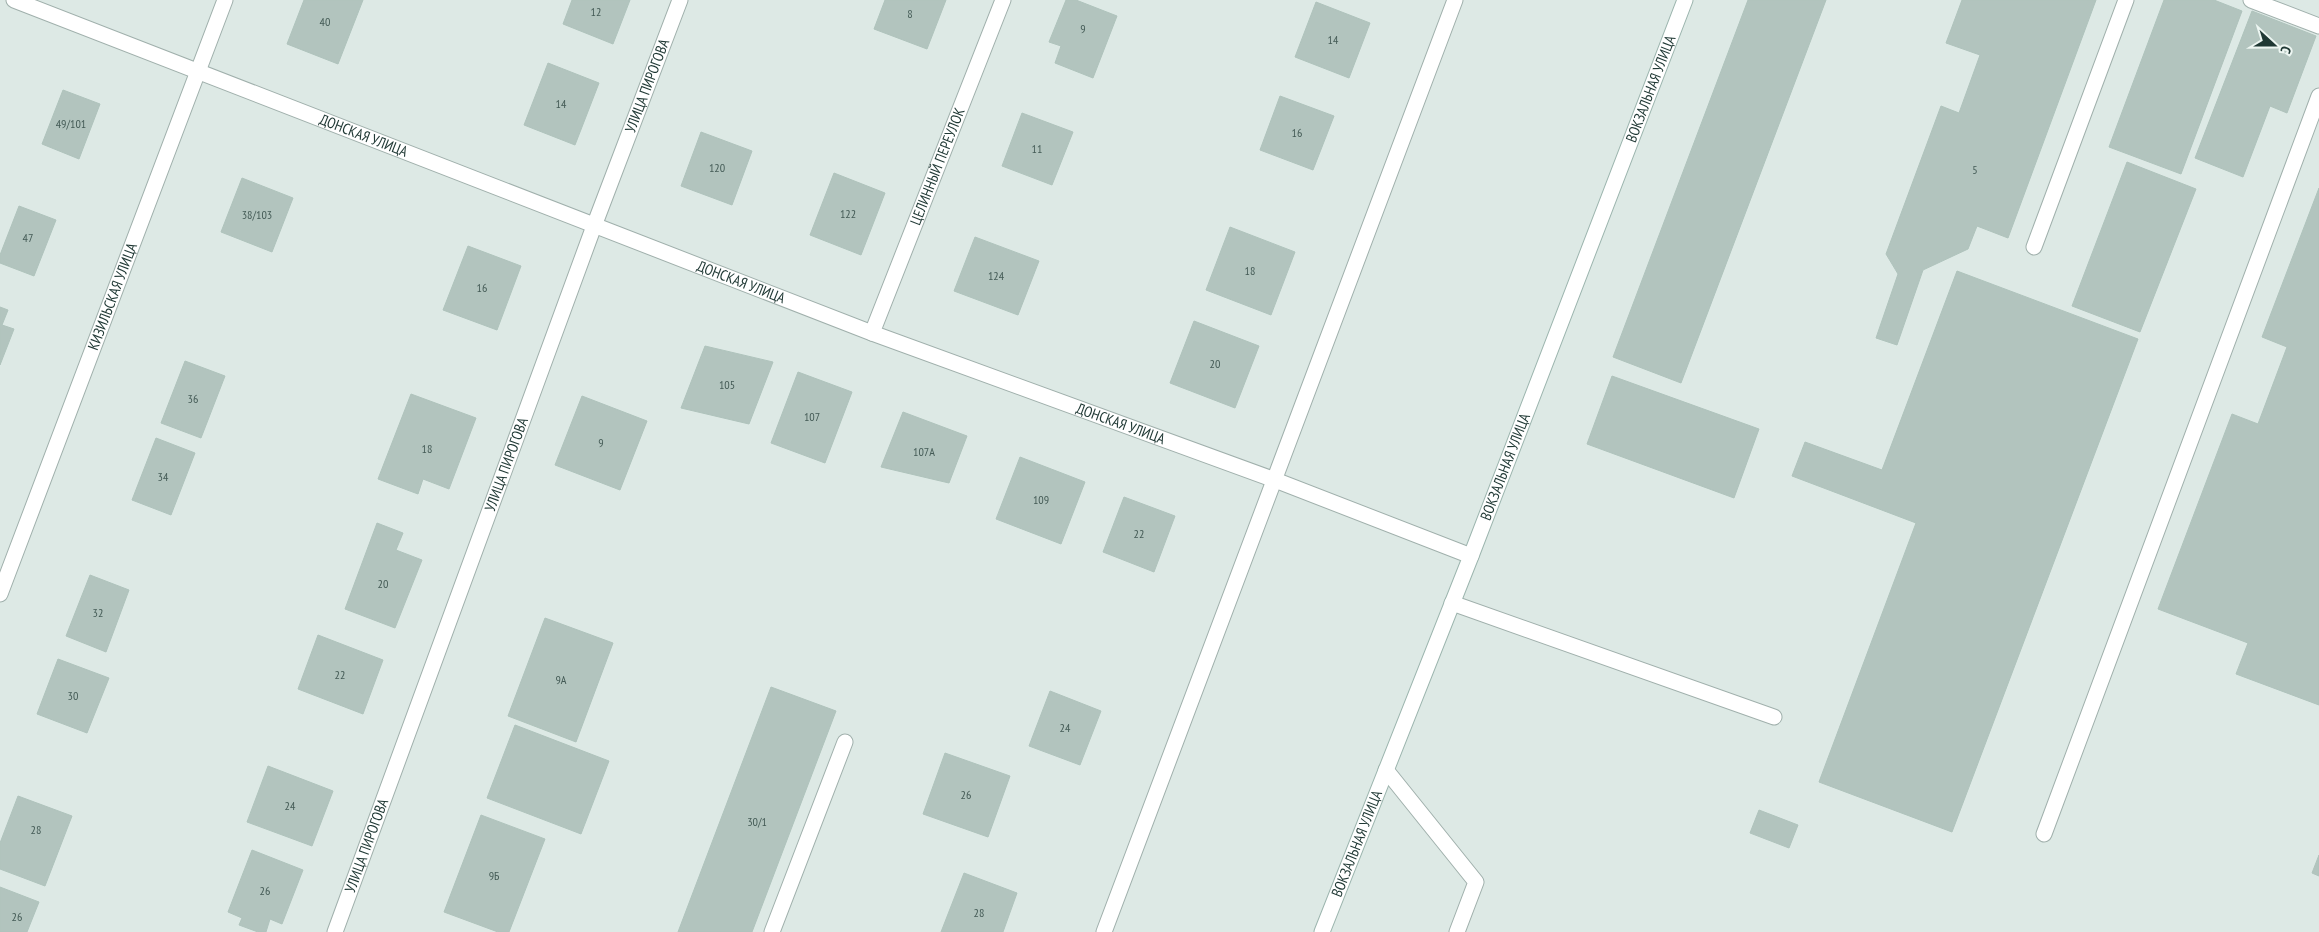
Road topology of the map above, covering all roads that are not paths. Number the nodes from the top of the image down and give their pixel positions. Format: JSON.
{"nodes":[{"id":1,"x":14,"y":0,"type":"edge"},
{"id":2,"x":225,"y":0,"type":"edge"},
{"id":3,"x":680,"y":0,"type":"edge"},
{"id":4,"x":1003,"y":0,"type":"edge"},
{"id":5,"x":1455,"y":0,"type":"edge"},
{"id":6,"x":1685,"y":0,"type":"edge"},
{"id":7,"x":2126,"y":0,"type":"edge"},
{"id":8,"x":2251,"y":0,"type":"edge"},
{"id":9,"x":2270,"y":3,"type":"edge"},
{"id":10,"x":2319,"y":26,"type":"edge"},
{"id":11,"x":198,"y":71,"type":"junction"},
{"id":12,"x":2319,"y":96,"type":"edge"},
{"id":13,"x":594,"y":226,"type":"junction"},
{"id":14,"x":2034,"y":247,"type":"dead end"},
{"id":15,"x":872,"y":332,"type":"junction"},
{"id":16,"x":1275,"y":480,"type":"junction"},
{"id":17,"x":1471,"y":556,"type":"junction"},
{"id":18,"x":0,"y":594,"type":"edge"},
{"id":19,"x":1452,"y":603,"type":"junction"},
{"id":20,"x":1774,"y":717,"type":"dead end"},
{"id":21,"x":846,"y":742,"type":"dead end"},
{"id":22,"x":1386,"y":770,"type":"junction"},
{"id":23,"x":2044,"y":834,"type":"dead end"},
{"id":24,"x":335,"y":932,"type":"edge"},
{"id":25,"x":772,"y":932,"type":"edge"},
{"id":26,"x":1104,"y":932,"type":"edge"},
{"id":27,"x":1322,"y":932,"type":"edge"},
{"id":28,"x":1457,"y":932,"type":"edge"}],
"edges":[{"from":1,"to":11,"type":"street","name":"ДОНСКАЯ УЛИЦА"},
{"from":2,"to":11,"type":"street","name":"КИЗИЛЬСКАЯ УЛИЦА"},
{"from":3,"to":13,"type":"street","name":"УЛИЦА ПИРОГОВА"},
{"from":4,"to":15,"type":"street","name":"ЦЕЛИННЫЙ ПЕРЕУЛОК"},
{"from":5,"to":16,"type":"street"},
{"from":6,"to":17,"type":"street","name":"ВОКЗАЛЬНАЯ УЛИЦА"},
{"from":7,"to":14,"type":"street"},
{"from":8,"to":9,"type":"street"},
{"from":9,"to":10,"type":"street"},
{"from":11,"to":13,"type":"street","name":"ДОНСКАЯ УЛИЦА"},
{"from":11,"to":18,"type":"street","name":"КИЗИЛЬСКАЯ УЛИЦА"},
{"from":12,"to":23,"type":"street"},
{"from":13,"to":15,"type":"street","name":"ДОНСКАЯ УЛИЦА"},
{"from":13,"to":24,"type":"street","name":"УЛИЦА ПИРОГОВА"},
{"from":15,"to":16,"type":"street","name":"ДОНСКАЯ УЛИЦА"},
{"from":16,"to":17,"type":"street","name":"ДОНСКАЯ УЛИЦА"},
{"from":16,"to":26,"type":"street"},
{"from":17,"to":19,"type":"street","name":"ВОКЗАЛЬНАЯ УЛИЦА"},
{"from":19,"to":20,"type":"street"},
{"from":19,"to":22,"type":"street","name":"ВОКЗАЛЬНАЯ УЛИЦА"},
{"from":21,"to":25,"type":"street"},
{"from":22,"to":27,"type":"street","name":"ВОКЗАЛЬНАЯ УЛИЦА"},
{"from":22,"to":28,"type":"street"}]}
